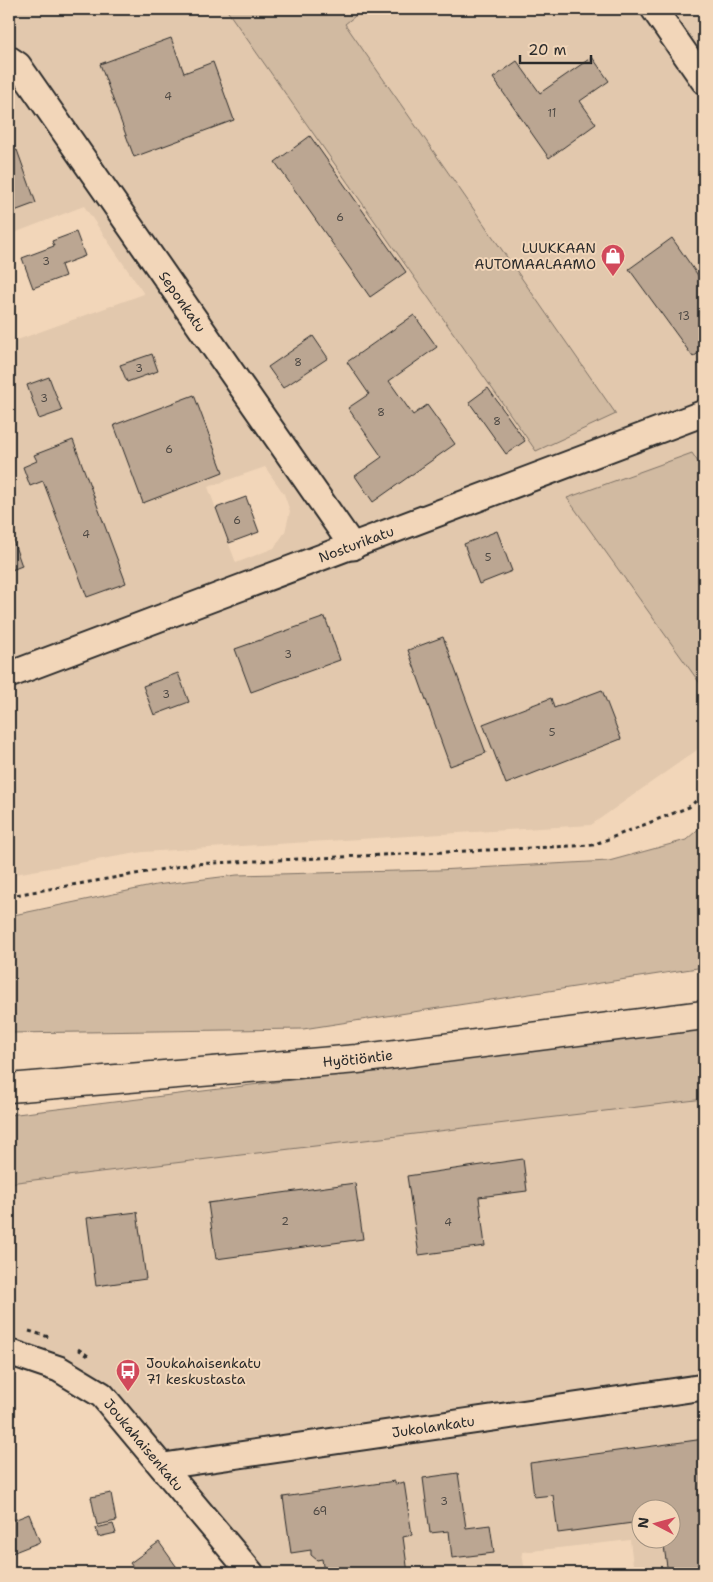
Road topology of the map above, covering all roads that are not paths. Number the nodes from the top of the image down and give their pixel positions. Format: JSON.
{"nodes":[{"id":1,"x":654,"y":9,"type":"edge"},
{"id":2,"x":9,"y":60,"type":"edge"},
{"id":3,"x":704,"y":81,"type":"edge"},
{"id":4,"x":704,"y":413,"type":"edge"},
{"id":5,"x":353,"y":547,"type":"junction"},
{"id":6,"x":9,"y":676,"type":"edge"},
{"id":7,"x":704,"y":1016,"type":"edge"},
{"id":8,"x":9,"y":1088,"type":"edge"},
{"id":9,"x":9,"y":1352,"type":"edge"},
{"id":10,"x":704,"y":1387,"type":"edge"},
{"id":11,"x":164,"y":1466,"type":"junction"},
{"id":12,"x":251,"y":1573,"type":"edge"}],
"edges":[{"from":1,"to":3,"type":"street"},
{"from":2,"to":5,"type":"street","name":"Seponkatu"},
{"from":4,"to":5,"type":"street","name":"Nosturikatu"},
{"from":5,"to":6,"type":"street","name":"Nosturikatu"},
{"from":7,"to":8,"type":"main road","name":"Hyötiöntie"},
{"from":9,"to":11,"type":"street","name":"Joukahaisenkatu"},
{"from":10,"to":11,"type":"street","name":"Jukolankatu"},
{"from":11,"to":12,"type":"street","name":"Joukahaisenkatu"}]}
